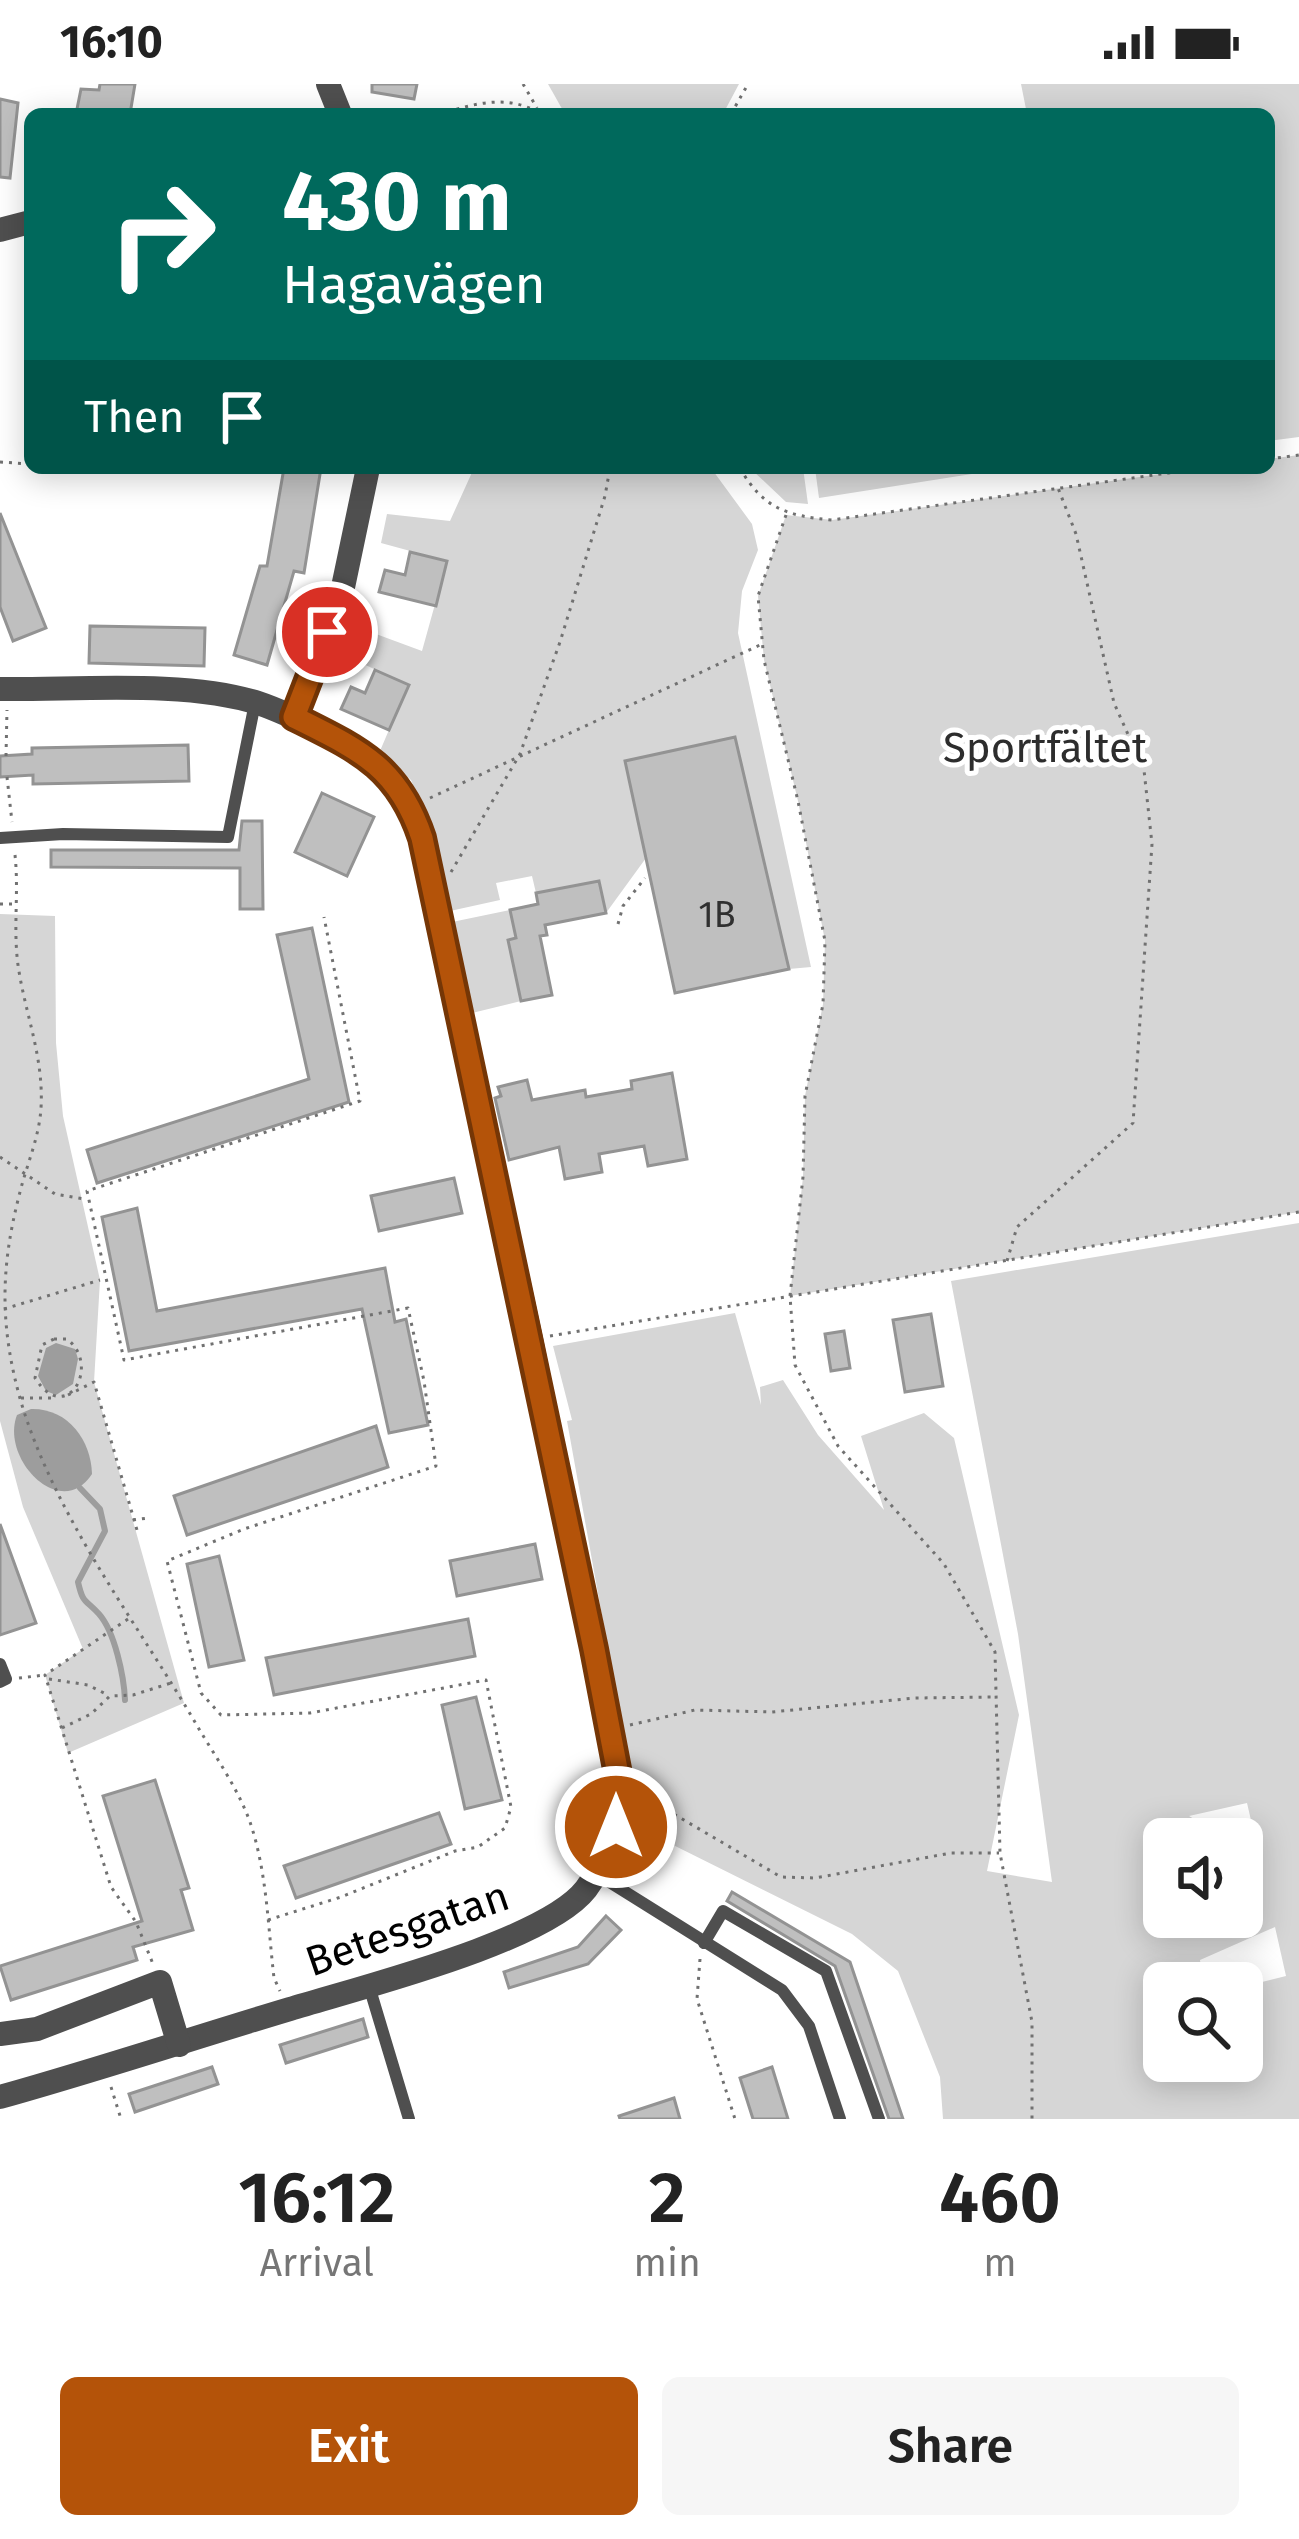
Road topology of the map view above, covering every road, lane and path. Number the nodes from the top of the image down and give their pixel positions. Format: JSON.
{"nodes":[{"id":1,"x":462,"y":108,"type":"edge"},
{"id":2,"x":530,"y":108,"type":"edge"},
{"id":3,"x":367,"y":474,"type":"edge"},
{"id":4,"x":609,"y":474,"type":"edge"},
{"id":5,"x":743,"y":474,"type":"edge"},
{"id":6,"x":1160,"y":474,"type":"edge"},
{"id":7,"x":1058,"y":488,"type":"junction"},
{"id":8,"x":786,"y":515,"type":"junction"},
{"id":9,"x":762,"y":644,"type":"junction"},
{"id":10,"x":4,"y":689,"type":"edge"},
{"id":11,"x":255,"y":702,"type":"junction"},
{"id":12,"x":294,"y":717,"type":"junction"},
{"id":13,"x":520,"y":754,"type":"junction"},
{"id":14,"x":6,"y":756,"type":"dead end"},
{"id":15,"x":7,"y":777,"type":"dead end"},
{"id":16,"x":412,"y":807,"type":"junction"},
{"id":17,"x":7,"y":838,"type":"edge"},
{"id":18,"x":645,"y":878,"type":"dead end"},
{"id":19,"x":435,"y":899,"type":"junction"},
{"id":20,"x":0,"y":904,"type":"edge"},
{"id":21,"x":16,"y":904,"type":"junction"},
{"id":22,"x":324,"y":917,"type":"dead end"},
{"id":23,"x":618,"y":924,"type":"dead end"},
{"id":24,"x":0,"y":1157,"type":"edge"},
{"id":25,"x":25,"y":1175,"type":"junction"},
{"id":26,"x":84,"y":1199,"type":"dead end"},
{"id":27,"x":1299,"y":1212,"type":"edge"},
{"id":28,"x":1006,"y":1261,"type":"junction"},
{"id":29,"x":100,"y":1280,"type":"dead end"},
{"id":30,"x":790,"y":1296,"type":"junction"},
{"id":31,"x":2,"y":1310,"type":"edge"},
{"id":32,"x":531,"y":1339,"type":"junction"},
{"id":33,"x":68,"y":1395,"type":"junction"},
{"id":34,"x":20,"y":1398,"type":"junction"},
{"id":35,"x":56,"y":1398,"type":"junction"},
{"id":36,"x":148,"y":1518,"type":"dead end"},
{"id":37,"x":133,"y":1520,"type":"junction"},
{"id":38,"x":136,"y":1530,"type":"dead end"},
{"id":39,"x":130,"y":1618,"type":"junction"},
{"id":40,"x":0,"y":1664,"type":"edge"},
{"id":41,"x":45,"y":1677,"type":"junction"},
{"id":42,"x":3,"y":1680,"type":"edge"},
{"id":43,"x":172,"y":1683,"type":"junction"},
{"id":44,"x":110,"y":1696,"type":"junction"},
{"id":45,"x":998,"y":1697,"type":"junction"},
{"id":46,"x":60,"y":1729,"type":"junction"},
{"id":47,"x":610,"y":1731,"type":"junction"},
{"id":48,"x":622,"y":1795,"type":"junction"},
{"id":49,"x":1000,"y":1853,"type":"junction"},
{"id":50,"x":595,"y":1873,"type":"junction"},
{"id":51,"x":376,"y":1882,"type":"junction"},
{"id":52,"x":379,"y":1893,"type":"dead end"},
{"id":53,"x":268,"y":1920,"type":"junction"},
{"id":54,"x":704,"y":1943,"type":"junction"},
{"id":55,"x":160,"y":1982,"type":"junction"},
{"id":56,"x":369,"y":1986,"type":"junction"},
{"id":57,"x":287,"y":2009,"type":"junction"},
{"id":58,"x":0,"y":2034,"type":"edge"},
{"id":59,"x":179,"y":2045,"type":"junction"},
{"id":60,"x":104,"y":2068,"type":"junction"},
{"id":61,"x":0,"y":2097,"type":"edge"},
{"id":62,"x":121,"y":2119,"type":"edge"},
{"id":63,"x":409,"y":2119,"type":"edge"},
{"id":64,"x":735,"y":2119,"type":"edge"},
{"id":65,"x":841,"y":2119,"type":"edge"},
{"id":66,"x":879,"y":2119,"type":"edge"},
{"id":67,"x":1032,"y":2119,"type":"edge"}],
"edges":[{"from":1,"to":2,"type":"path"},
{"from":3,"to":12,"type":"street"},
{"from":4,"to":13,"type":"path"},
{"from":5,"to":8,"type":"path"},
{"from":6,"to":7,"type":"path"},
{"from":7,"to":8,"type":"path"},
{"from":7,"to":28,"type":"path"},
{"from":8,"to":9,"type":"path"},
{"from":9,"to":13,"type":"path"},
{"from":9,"to":30,"type":"path"},
{"from":10,"to":11,"type":"street","name":"Betesgatan"},
{"from":10,"to":14,"type":"path"},
{"from":11,"to":12,"type":"street","name":"Betesgatan"},
{"from":11,"to":17,"type":"lane"},
{"from":12,"to":16,"type":"street","name":"Betesgatan"},
{"from":13,"to":16,"type":"path"},
{"from":13,"to":19,"type":"path"},
{"from":15,"to":17,"type":"path"},
{"from":16,"to":19,"type":"street","name":"Betesgatan"},
{"from":17,"to":21,"type":"path"},
{"from":18,"to":23,"type":"path"},
{"from":19,"to":32,"type":"street","name":"Betesgatan"},
{"from":20,"to":21,"type":"path"},
{"from":21,"to":25,"type":"path"},
{"from":22,"to":51,"type":"path"},
{"from":24,"to":25,"type":"path"},
{"from":25,"to":26,"type":"path"},
{"from":25,"to":31,"type":"path"},
{"from":27,"to":28,"type":"path"},
{"from":28,"to":30,"type":"path"},
{"from":29,"to":31,"type":"path"},
{"from":30,"to":32,"type":"path"},
{"from":30,"to":45,"type":"path"},
{"from":31,"to":34,"type":"path"},
{"from":32,"to":47,"type":"street","name":"Betesgatan"},
{"from":33,"to":35,"type":"path"},
{"from":33,"to":35,"type":"path"},
{"from":33,"to":37,"type":"path"},
{"from":34,"to":35,"type":"path"},
{"from":34,"to":39,"type":"path"},
{"from":36,"to":37,"type":"path"},
{"from":37,"to":38,"type":"path"},
{"from":39,"to":41,"type":"path"},
{"from":39,"to":43,"type":"path"},
{"from":40,"to":42,"type":"lane"},
{"from":41,"to":42,"type":"path"},
{"from":41,"to":44,"type":"path"},
{"from":41,"to":46,"type":"path"},
{"from":43,"to":44,"type":"path"},
{"from":43,"to":53,"type":"path"},
{"from":44,"to":46,"type":"path"},
{"from":45,"to":47,"type":"path"},
{"from":45,"to":49,"type":"path"},
{"from":46,"to":55,"type":"path"},
{"from":47,"to":48,"type":"street","name":"Betesgatan"},
{"from":48,"to":49,"type":"path"},
{"from":48,"to":50,"type":"street","name":"Betesgatan"},
{"from":49,"to":67,"type":"path"},
{"from":50,"to":54,"type":"lane"},
{"from":50,"to":56,"type":"street","name":"Betesgatan"},
{"from":51,"to":52,"type":"path"},
{"from":51,"to":53,"type":"path"},
{"from":53,"to":57,"type":"path"},
{"from":54,"to":64,"type":"path"},
{"from":54,"to":65,"type":"lane"},
{"from":54,"to":66,"type":"lane"},
{"from":55,"to":58,"type":"street"},
{"from":55,"to":59,"type":"street"},
{"from":56,"to":57,"type":"street","name":"Betesgatan"},
{"from":56,"to":63,"type":"lane"},
{"from":57,"to":59,"type":"street","name":"Betesgatan"},
{"from":59,"to":60,"type":"street","name":"Betesgatan"},
{"from":60,"to":61,"type":"street","name":"Betesgatan"},
{"from":60,"to":62,"type":"path"}]}
